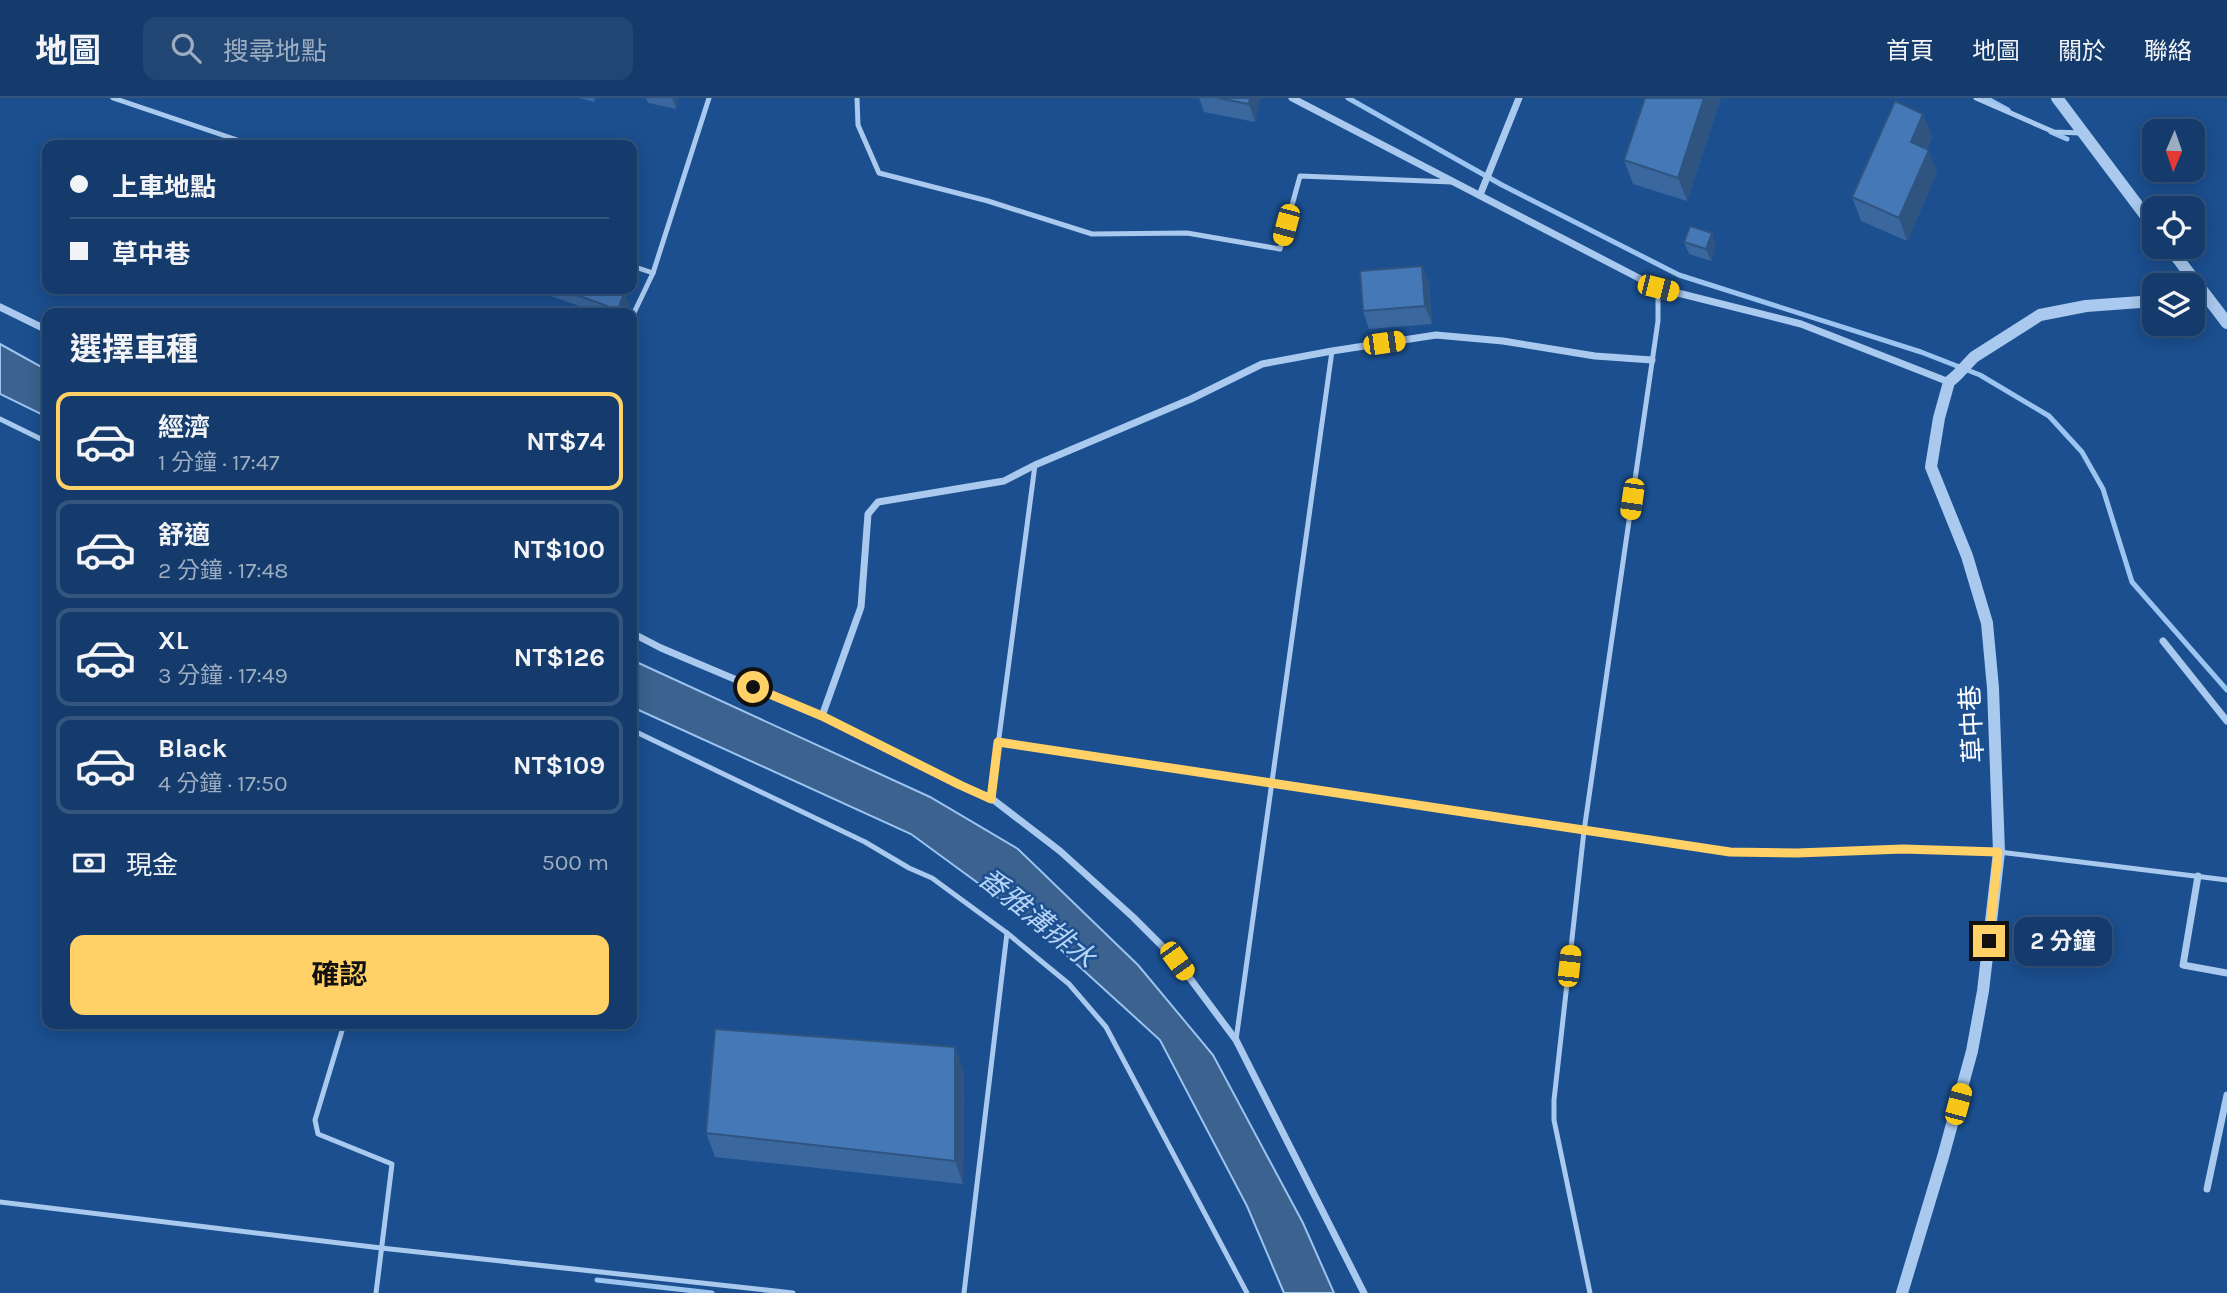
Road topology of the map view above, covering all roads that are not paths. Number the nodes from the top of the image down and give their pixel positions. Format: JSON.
{"nodes":[{"id":1,"x":113,"y":98,"type":"edge"},
{"id":2,"x":709,"y":98,"type":"edge"},
{"id":3,"x":857,"y":98,"type":"edge"},
{"id":4,"x":1292,"y":98,"type":"edge"},
{"id":5,"x":1519,"y":98,"type":"edge"},
{"id":6,"x":1976,"y":98,"type":"edge"},
{"id":7,"x":2057,"y":98,"type":"edge"},
{"id":8,"x":2084,"y":133,"type":"junction"},
{"id":9,"x":237,"y":140,"type":"edge"},
{"id":10,"x":1455,"y":182,"type":"junction"},
{"id":11,"x":1480,"y":195,"type":"junction"},
{"id":12,"x":2142,"y":210,"type":"edge"},
{"id":13,"x":2178,"y":259,"type":"edge"},
{"id":14,"x":637,"y":268,"type":"edge"},
{"id":15,"x":653,"y":273,"type":"junction"},
{"id":16,"x":1658,"y":288,"type":"junction"},
{"id":17,"x":2207,"y":297,"type":"joint"},
{"id":18,"x":2142,"y":301,"type":"edge"},
{"id":19,"x":0,"y":307,"type":"edge"},
{"id":20,"x":636,"y":308,"type":"edge"},
{"id":21,"x":2227,"y":323,"type":"edge"},
{"id":22,"x":42,"y":328,"type":"edge"},
{"id":23,"x":1332,"y":351,"type":"junction"},
{"id":24,"x":1652,"y":360,"type":"junction"},
{"id":25,"x":1953,"y":378,"type":"junction"},
{"id":26,"x":0,"y":419,"type":"edge"},
{"id":27,"x":42,"y":440,"type":"edge"},
{"id":28,"x":1035,"y":465,"type":"junction"},
{"id":29,"x":637,"y":636,"type":"edge"},
{"id":30,"x":2163,"y":641,"type":"dead end"},
{"id":31,"x":822,"y":716,"type":"junction"},
{"id":32,"x":2227,"y":721,"type":"edge"},
{"id":33,"x":637,"y":732,"type":"edge"},
{"id":34,"x":998,"y":742,"type":"junction"},
{"id":35,"x":1272,"y":784,"type":"junction"},
{"id":36,"x":991,"y":799,"type":"junction"},
{"id":37,"x":1584,"y":831,"type":"junction"},
{"id":38,"x":1998,"y":852,"type":"junction"},
{"id":39,"x":2198,"y":876,"type":"junction"},
{"id":40,"x":2227,"y":880,"type":"edge"},
{"id":41,"x":1007,"y":933,"type":"junction"},
{"id":42,"x":2227,"y":973,"type":"edge"},
{"id":43,"x":342,"y":1029,"type":"edge"},
{"id":44,"x":1236,"y":1040,"type":"junction"},
{"id":45,"x":2227,"y":1095,"type":"edge"},
{"id":46,"x":2207,"y":1189,"type":"dead end"},
{"id":47,"x":0,"y":1202,"type":"edge"},
{"id":48,"x":381,"y":1248,"type":"junction"},
{"id":49,"x":376,"y":1293,"type":"edge"},
{"id":50,"x":793,"y":1293,"type":"edge"},
{"id":51,"x":964,"y":1293,"type":"edge"},
{"id":52,"x":1247,"y":1293,"type":"edge"},
{"id":53,"x":1364,"y":1293,"type":"edge"},
{"id":54,"x":1590,"y":1293,"type":"edge"},
{"id":55,"x":1902,"y":1293,"type":"edge"}],
"edges":[{"from":1,"to":9,"type":"lane"},
{"from":2,"to":15,"type":"lane"},
{"from":3,"to":10,"type":"lane"},
{"from":4,"to":10,"type":"street"},
{"from":5,"to":11,"type":"street"},
{"from":6,"to":8,"type":"lane"},
{"from":7,"to":8,"type":"street"},
{"from":8,"to":12,"type":"street"},
{"from":10,"to":11,"type":"street"},
{"from":11,"to":16,"type":"street"},
{"from":13,"to":17,"type":"street"},
{"from":14,"to":15,"type":"lane"},
{"from":15,"to":20,"type":"lane"},
{"from":16,"to":24,"type":"lane"},
{"from":16,"to":25,"type":"street"},
{"from":17,"to":21,"type":"street"},
{"from":18,"to":25,"type":"street"},
{"from":19,"to":22,"type":"street"},
{"from":23,"to":24,"type":"street"},
{"from":23,"to":28,"type":"street"},
{"from":23,"to":35,"type":"lane"},
{"from":24,"to":37,"type":"lane"},
{"from":25,"to":38,"type":"street","name":"草中巷"},
{"from":26,"to":27,"type":"lane"},
{"from":28,"to":31,"type":"street"},
{"from":28,"to":34,"type":"lane"},
{"from":29,"to":31,"type":"street"},
{"from":30,"to":32,"type":"street"},
{"from":31,"to":36,"type":"street"},
{"from":33,"to":41,"type":"lane"},
{"from":34,"to":35,"type":"lane"},
{"from":34,"to":36,"type":"lane"},
{"from":35,"to":37,"type":"lane"},
{"from":35,"to":44,"type":"lane"},
{"from":36,"to":44,"type":"street"},
{"from":37,"to":38,"type":"lane"},
{"from":37,"to":54,"type":"lane"},
{"from":38,"to":39,"type":"lane"},
{"from":38,"to":55,"type":"street","name":"草中巷"},
{"from":39,"to":40,"type":"lane"},
{"from":39,"to":42,"type":"street"},
{"from":41,"to":51,"type":"lane"},
{"from":41,"to":52,"type":"lane"},
{"from":43,"to":48,"type":"lane"},
{"from":44,"to":53,"type":"street"},
{"from":45,"to":46,"type":"street"},
{"from":47,"to":48,"type":"lane"},
{"from":48,"to":49,"type":"lane"},
{"from":48,"to":50,"type":"lane"}]}
